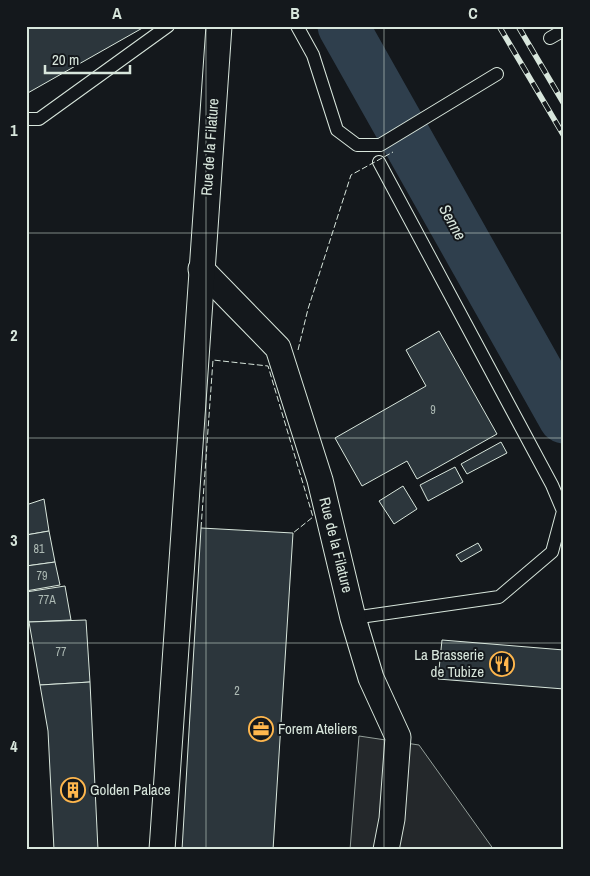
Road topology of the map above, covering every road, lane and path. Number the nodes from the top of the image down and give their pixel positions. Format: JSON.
{"nodes":[{"id":1,"x":168,"y":26,"type":"edge"},
{"id":2,"x":219,"y":26,"type":"edge"},
{"id":3,"x":297,"y":26,"type":"edge"},
{"id":4,"x":564,"y":30,"type":"edge"},
{"id":5,"x":550,"y":38,"type":"dead end"},
{"id":6,"x":497,"y":74,"type":"dead end"},
{"id":7,"x":26,"y":119,"type":"edge"},
{"id":8,"x":379,"y":162,"type":"dead end"},
{"id":9,"x":201,"y":269,"type":"junction"},
{"id":10,"x":353,"y":618,"type":"junction"},
{"id":11,"x":162,"y":850,"type":"edge"},
{"id":12,"x":386,"y":850,"type":"edge"}],
"edges":[{"from":1,"to":7,"type":"lane"},
{"from":2,"to":9,"type":"street","name":"Rue de la Filature"},
{"from":3,"to":6,"type":"lane"},
{"from":4,"to":5,"type":"lane"},
{"from":8,"to":10,"type":"lane"},
{"from":9,"to":10,"type":"street","name":"Rue de la Filature"},
{"from":9,"to":11,"type":"street","name":"Rue de la Filature"},
{"from":10,"to":12,"type":"street","name":"Rue de la Filature"}]}
